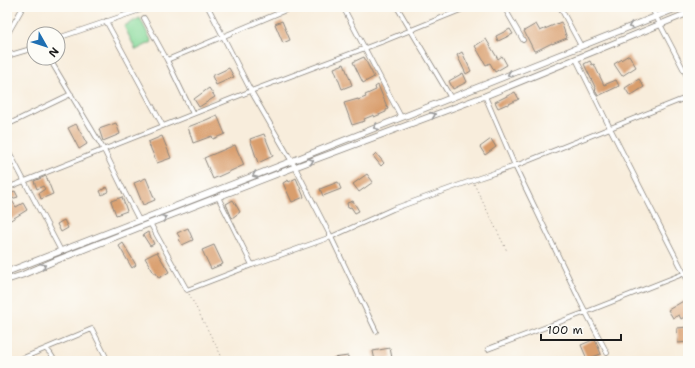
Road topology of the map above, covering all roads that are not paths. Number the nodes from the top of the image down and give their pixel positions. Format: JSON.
{"nodes":[{"id":1,"x":23,"y":7,"type":"edge"},
{"id":2,"x":149,"y":7,"type":"edge"},
{"id":3,"x":208,"y":7,"type":"edge"},
{"id":4,"x":293,"y":7,"type":"edge"},
{"id":5,"x":342,"y":7,"type":"edge"},
{"id":6,"x":397,"y":7,"type":"edge"},
{"id":7,"x":468,"y":7,"type":"edge"},
{"id":8,"x":504,"y":7,"type":"edge"},
{"id":9,"x":560,"y":7,"type":"edge"},
{"id":10,"x":651,"y":7,"type":"edge"},
{"id":11,"x":680,"y":7,"type":"edge"},
{"id":12,"x":134,"y":9,"type":"edge"},
{"id":13,"x":688,"y":13,"type":"edge"},
{"id":14,"x":656,"y":16,"type":"junction"},
{"id":15,"x":144,"y":18,"type":"dead end"},
{"id":16,"x":106,"y":21,"type":"junction"},
{"id":17,"x":660,"y":24,"type":"junction"},
{"id":18,"x":411,"y":30,"type":"junction"},
{"id":19,"x":7,"y":35,"type":"edge"},
{"id":20,"x":66,"y":35,"type":"edge"},
{"id":21,"x":223,"y":37,"type":"junction"},
{"id":22,"x":523,"y":40,"type":"dead end"},
{"id":23,"x":581,"y":46,"type":"junction"},
{"id":24,"x":365,"y":48,"type":"junction"},
{"id":25,"x":26,"y":50,"type":"edge"},
{"id":26,"x":7,"y":56,"type":"edge"},
{"id":27,"x":576,"y":59,"type":"junction"},
{"id":28,"x":167,"y":60,"type":"junction"},
{"id":29,"x":54,"y":66,"type":"edge"},
{"id":30,"x":688,"y":78,"type":"edge"},
{"id":31,"x":251,"y":91,"type":"junction"},
{"id":32,"x":71,"y":94,"type":"junction"},
{"id":33,"x":485,"y":96,"type":"junction"},
{"id":34,"x":688,"y":97,"type":"edge"},
{"id":35,"x":451,"y":98,"type":"junction"},
{"id":36,"x":193,"y":114,"type":"junction"},
{"id":37,"x":401,"y":117,"type":"junction"},
{"id":38,"x":7,"y":125,"type":"edge"},
{"id":39,"x":163,"y":126,"type":"junction"},
{"id":40,"x":610,"y":128,"type":"junction"},
{"id":41,"x":7,"y":148,"type":"edge"},
{"id":42,"x":104,"y":150,"type":"junction"},
{"id":43,"x":292,"y":161,"type":"junction"},
{"id":44,"x":515,"y":166,"type":"junction"},
{"id":45,"x":295,"y":167,"type":"junction"},
{"id":46,"x":24,"y":181,"type":"junction"},
{"id":47,"x":7,"y":188,"type":"edge"},
{"id":48,"x":218,"y":197,"type":"junction"},
{"id":49,"x":139,"y":220,"type":"junction"},
{"id":50,"x":150,"y":223,"type":"junction"},
{"id":51,"x":331,"y":237,"type":"junction"},
{"id":52,"x":61,"y":251,"type":"junction"},
{"id":53,"x":252,"y":265,"type":"junction"},
{"id":54,"x":7,"y":272,"type":"edge"},
{"id":55,"x":686,"y":273,"type":"edge"},
{"id":56,"x":7,"y":280,"type":"edge"},
{"id":57,"x":688,"y":281,"type":"edge"},
{"id":58,"x":586,"y":312,"type":"junction"},
{"id":59,"x":376,"y":331,"type":"dead end"},
{"id":60,"x":46,"y":349,"type":"junction"},
{"id":61,"x":488,"y":349,"type":"dead end"},
{"id":62,"x":607,"y":353,"type":"dead end"},
{"id":63,"x":16,"y":361,"type":"edge"},
{"id":64,"x":55,"y":361,"type":"edge"},
{"id":65,"x":108,"y":361,"type":"edge"}],
"edges":[{"from":1,"to":19,"type":"street"},
{"from":2,"to":12,"type":"street"},
{"from":3,"to":21,"type":"street"},
{"from":4,"to":21,"type":"street"},
{"from":5,"to":24,"type":"street"},
{"from":6,"to":18,"type":"street"},
{"from":7,"to":18,"type":"street"},
{"from":8,"to":22,"type":"street"},
{"from":9,"to":23,"type":"street"},
{"from":10,"to":14,"type":"street"},
{"from":11,"to":14,"type":"street"},
{"from":12,"to":16,"type":"street"},
{"from":13,"to":17,"type":"street"},
{"from":14,"to":17,"type":"street"},
{"from":14,"to":23,"type":"street","one_way":true},
{"from":15,"to":28,"type":"street"},
{"from":16,"to":20,"type":"street"},
{"from":16,"to":39,"type":"street"},
{"from":17,"to":27,"type":"street"},
{"from":17,"to":30,"type":"street"},
{"from":18,"to":24,"type":"street"},
{"from":18,"to":35,"type":"street"},
{"from":21,"to":28,"type":"street"},
{"from":21,"to":31,"type":"street"},
{"from":23,"to":35,"type":"street","one_way":true},
{"from":24,"to":31,"type":"street"},
{"from":24,"to":37,"type":"street"},
{"from":25,"to":26,"type":"street"},
{"from":27,"to":33,"type":"street"},
{"from":27,"to":40,"type":"street"},
{"from":28,"to":36,"type":"street"},
{"from":29,"to":32,"type":"street"},
{"from":31,"to":36,"type":"street"},
{"from":31,"to":43,"type":"street"},
{"from":32,"to":38,"type":"street"},
{"from":32,"to":42,"type":"street"},
{"from":33,"to":44,"type":"street"},
{"from":45,"to":33,"type":"street","one_way":true},
{"from":34,"to":40,"type":"street"},
{"from":35,"to":37,"type":"street"},
{"from":36,"to":39,"type":"street"},
{"from":37,"to":43,"type":"street","one_way":true},
{"from":39,"to":42,"type":"street"},
{"from":40,"to":44,"type":"street"},
{"from":40,"to":55,"type":"street"},
{"from":41,"to":46,"type":"street"},
{"from":42,"to":46,"type":"street"},
{"from":42,"to":49,"type":"street"},
{"from":43,"to":45,"type":"street"},
{"from":43,"to":49,"type":"street","one_way":true},
{"from":44,"to":51,"type":"street"},
{"from":44,"to":58,"type":"street"},
{"from":45,"to":48,"type":"street"},
{"from":45,"to":51,"type":"street"},
{"from":46,"to":47,"type":"street"},
{"from":46,"to":52,"type":"street"},
{"from":50,"to":48,"type":"street","one_way":true},
{"from":48,"to":53,"type":"street"},
{"from":49,"to":52,"type":"street"},
{"from":50,"to":53,"type":"street"},
{"from":56,"to":50,"type":"street","one_way":true},
{"from":51,"to":53,"type":"street"},
{"from":51,"to":59,"type":"street"},
{"from":52,"to":54,"type":"street"},
{"from":55,"to":57,"type":"street"},
{"from":55,"to":58,"type":"street"},
{"from":58,"to":61,"type":"street"},
{"from":58,"to":62,"type":"street"},
{"from":60,"to":63,"type":"street"},
{"from":60,"to":64,"type":"street"},
{"from":60,"to":65,"type":"street"}]}
